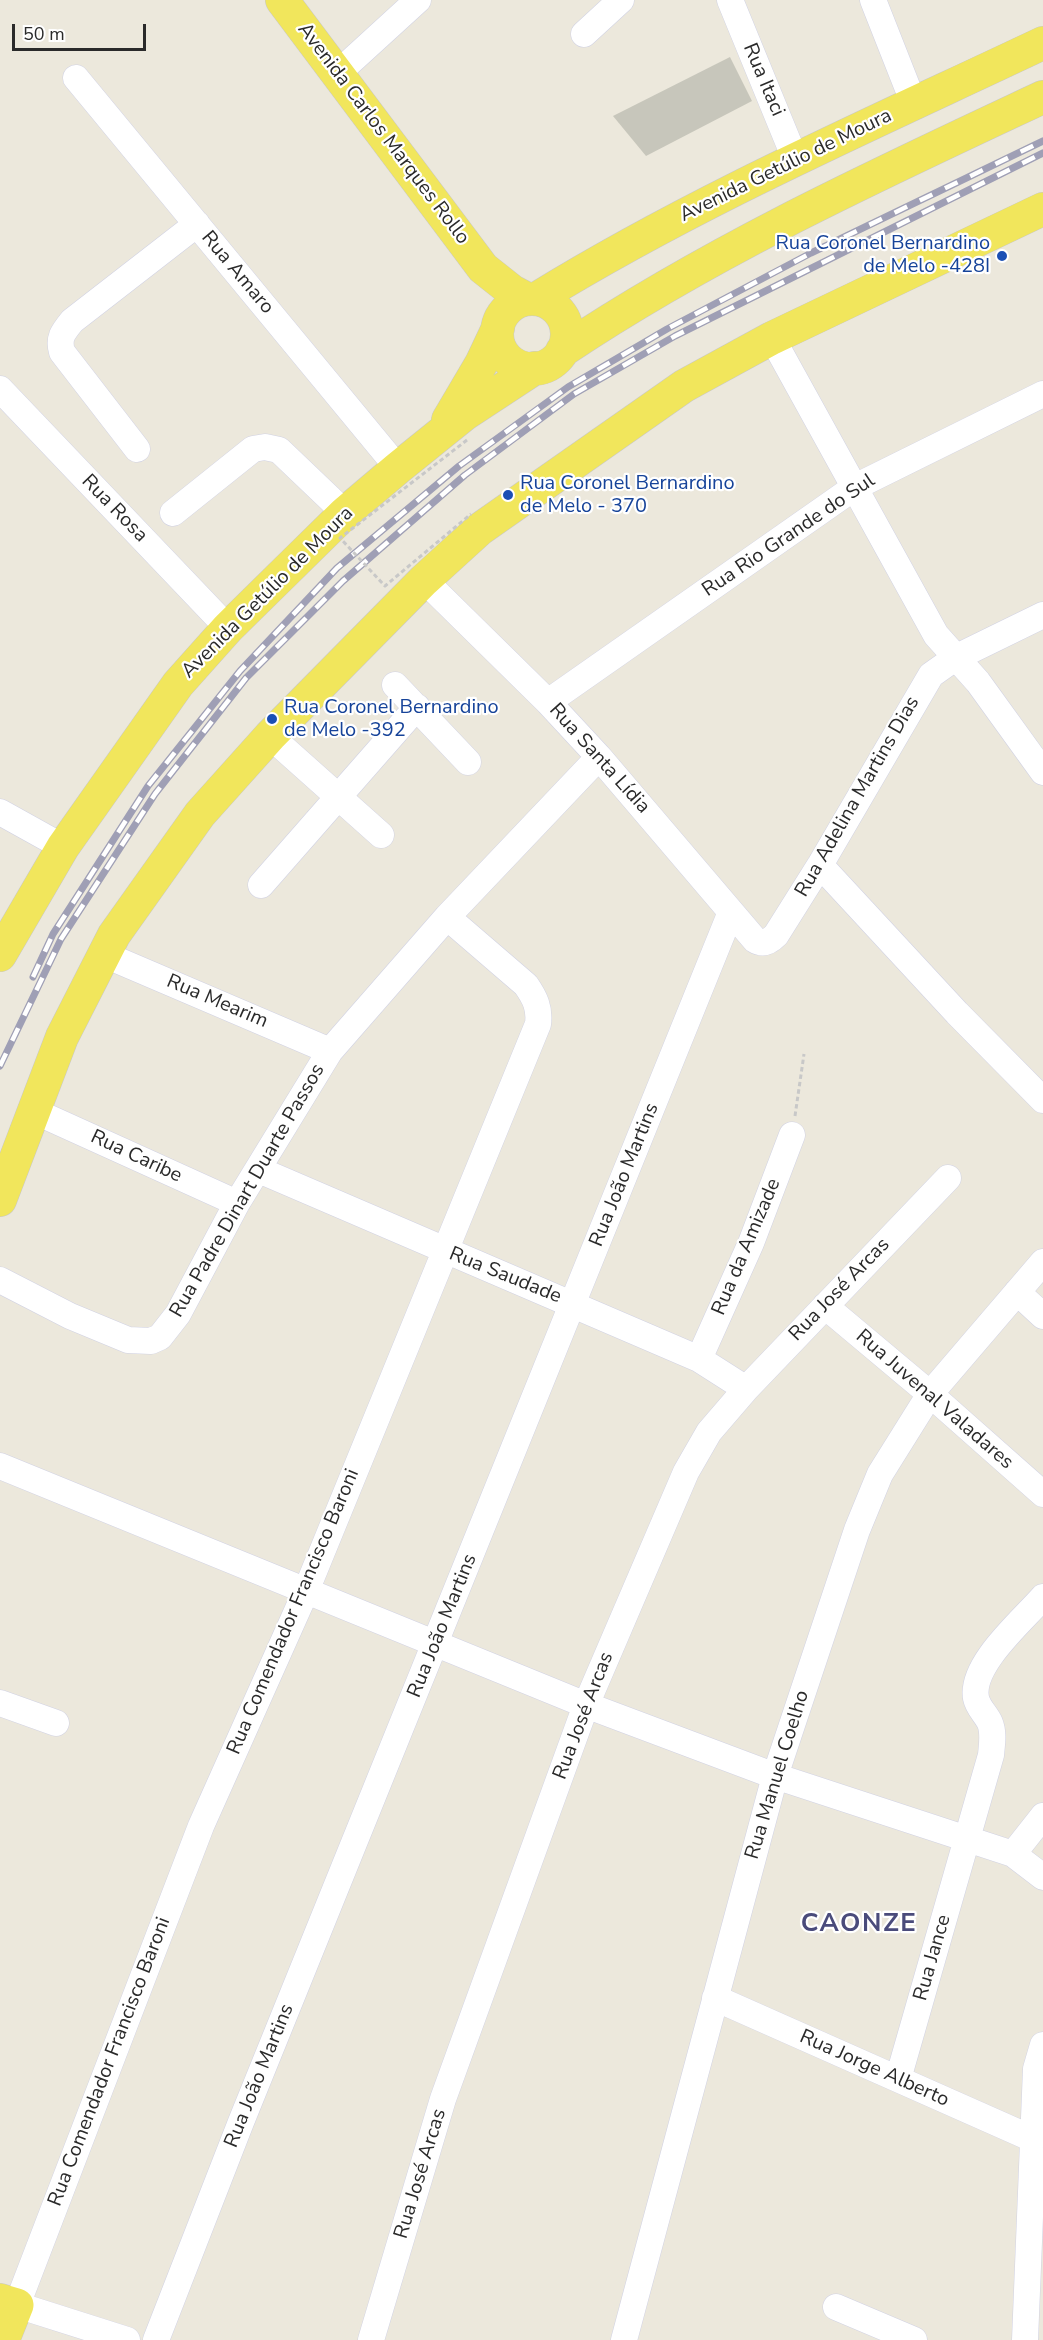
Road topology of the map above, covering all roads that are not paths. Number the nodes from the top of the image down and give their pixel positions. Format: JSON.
{"nodes":[{"id":1,"x":282,"y":0,"type":"edge"},
{"id":2,"x":418,"y":0,"type":"edge"},
{"id":3,"x":621,"y":0,"type":"edge"},
{"id":4,"x":730,"y":0,"type":"edge"},
{"id":5,"x":873,"y":0,"type":"edge"},
{"id":6,"x":584,"y":34,"type":"dead end"},
{"id":7,"x":1043,"y":43,"type":"edge"},
{"id":8,"x":338,"y":73,"type":"junction"},
{"id":9,"x":76,"y":78,"type":"dead end"},
{"id":10,"x":1043,"y":97,"type":"edge"},
{"id":11,"x":914,"y":104,"type":"junction"},
{"id":12,"x":796,"y":160,"type":"junction"},
{"id":13,"x":1043,"y":209,"type":"edge"},
{"id":14,"x":197,"y":224,"type":"junction"},
{"id":15,"x":483,"y":268,"type":"junction"},
{"id":16,"x":531,"y":299,"type":"junction"},
{"id":17,"x":499,"y":325,"type":"junction"},
{"id":18,"x":772,"y":338,"type":"junction"},
{"id":19,"x":562,"y":351,"type":"junction"},
{"id":20,"x":535,"y":368,"type":"junction"},
{"id":21,"x":0,"y":389,"type":"edge"},
{"id":22,"x":1043,"y":394,"type":"edge"},
{"id":23,"x":454,"y":436,"type":"junction"},
{"id":24,"x":136,"y":449,"type":"dead end"},
{"id":25,"x":398,"y":468,"type":"junction"},
{"id":26,"x":855,"y":487,"type":"junction"},
{"id":27,"x":173,"y":513,"type":"dead end"},
{"id":28,"x":345,"y":513,"type":"junction"},
{"id":29,"x":424,"y":580,"type":"junction"},
{"id":30,"x":1043,"y":615,"type":"edge"},
{"id":31,"x":228,"y":628,"type":"junction"},
{"id":32,"x":955,"y":658,"type":"junction"},
{"id":33,"x":395,"y":685,"type":"dead end"},
{"id":34,"x":548,"y":702,"type":"junction"},
{"id":35,"x":417,"y":707,"type":"junction"},
{"id":36,"x":270,"y":736,"type":"junction"},
{"id":37,"x":599,"y":757,"type":"junction"},
{"id":38,"x":468,"y":762,"type":"dead end"},
{"id":39,"x":1043,"y":772,"type":"edge"},
{"id":40,"x":338,"y":796,"type":"junction"},
{"id":41,"x":0,"y":813,"type":"edge"},
{"id":42,"x":381,"y":834,"type":"dead end"},
{"id":43,"x":63,"y":847,"type":"junction"},
{"id":44,"x":820,"y":865,"type":"junction"},
{"id":45,"x":261,"y":885,"type":"dead end"},
{"id":46,"x":731,"y":912,"type":"junction"},
{"id":47,"x":447,"y":917,"type":"junction"},
{"id":48,"x":766,"y":942,"type":"joint"},
{"id":49,"x":103,"y":954,"type":"junction"},
{"id":50,"x":0,"y":955,"type":"edge"},
{"id":51,"x":330,"y":1051,"type":"junction"},
{"id":52,"x":1043,"y":1100,"type":"edge"},
{"id":53,"x":34,"y":1111,"type":"junction"},
{"id":54,"x":792,"y":1135,"type":"road end"},
{"id":55,"x":259,"y":1170,"type":"junction"},
{"id":56,"x":948,"y":1178,"type":"dead end"},
{"id":57,"x":0,"y":1200,"type":"edge"},
{"id":58,"x":237,"y":1203,"type":"junction"},
{"id":59,"x":444,"y":1251,"type":"junction"},
{"id":60,"x":1043,"y":1262,"type":"edge"},
{"id":61,"x":0,"y":1280,"type":"edge"},
{"id":62,"x":1017,"y":1293,"type":"junction"},
{"id":63,"x":573,"y":1304,"type":"junction"},
{"id":64,"x":825,"y":1306,"type":"junction"},
{"id":65,"x":1043,"y":1316,"type":"edge"},
{"id":66,"x":699,"y":1359,"type":"junction"},
{"id":67,"x":746,"y":1389,"type":"junction"},
{"id":68,"x":930,"y":1394,"type":"junction"},
{"id":69,"x":0,"y":1466,"type":"edge"},
{"id":70,"x":1043,"y":1494,"type":"edge"},
{"id":71,"x":306,"y":1591,"type":"junction"},
{"id":72,"x":1043,"y":1597,"type":"edge"},
{"id":73,"x":435,"y":1644,"type":"junction"},
{"id":74,"x":0,"y":1703,"type":"edge"},
{"id":75,"x":585,"y":1705,"type":"junction"},
{"id":76,"x":56,"y":1724,"type":"dead end"},
{"id":77,"x":775,"y":1776,"type":"junction"},
{"id":78,"x":1043,"y":1816,"type":"edge"},
{"id":79,"x":967,"y":1838,"type":"junction"},
{"id":80,"x":1013,"y":1854,"type":"junction"},
{"id":81,"x":1043,"y":1877,"type":"edge"},
{"id":82,"x":715,"y":1998,"type":"junction"},
{"id":83,"x":1043,"y":2045,"type":"edge"},
{"id":84,"x":898,"y":2079,"type":"junction"},
{"id":85,"x":1033,"y":2139,"type":"junction"},
{"id":86,"x":9,"y":2302,"type":"edge"},
{"id":87,"x":836,"y":2307,"type":"dead end"},
{"id":88,"x":3,"y":2340,"type":"edge"},
{"id":89,"x":127,"y":2340,"type":"edge"},
{"id":90,"x":156,"y":2340,"type":"edge"},
{"id":91,"x":371,"y":2340,"type":"edge"},
{"id":92,"x":624,"y":2340,"type":"edge"},
{"id":93,"x":914,"y":2340,"type":"edge"},
{"id":94,"x":1025,"y":2340,"type":"edge"}],
"edges":[{"from":1,"to":8,"type":"main road","name":"Avenida Carlos Marques Rollo"},
{"from":2,"to":8,"type":"street"},
{"from":3,"to":6,"type":"street"},
{"from":4,"to":12,"type":"street","name":"Rua Itaci"},
{"from":5,"to":11,"type":"street"},
{"from":7,"to":11,"type":"main road","name":"Avenida Getúlio de Moura"},
{"from":8,"to":15,"type":"main road","name":"Avenida Carlos Marques Rollo"},
{"from":9,"to":14,"type":"street","name":"Rua Amaro"},
{"from":10,"to":19,"type":"main road"},
{"from":11,"to":12,"type":"main road","name":"Avenida Getúlio de Moura"},
{"from":12,"to":16,"type":"main road","name":"Avenida Getúlio de Moura"},
{"from":13,"to":18,"type":"main road"},
{"from":14,"to":24,"type":"street"},
{"from":14,"to":25,"type":"street","name":"Rua Amaro"},
{"from":15,"to":16,"type":"main road","name":"Avenida Carlos Marques Rollo"},
{"from":15,"to":17,"type":"main road","name":"Avenida Carlos Marques Rollo"},
{"from":16,"to":17,"type":"main road"},
{"from":16,"to":19,"type":"main road"},
{"from":17,"to":20,"type":"main road"},
{"from":17,"to":23,"type":"main road","name":"Avenida Getúlio de Moura"},
{"from":18,"to":26,"type":"street"},
{"from":18,"to":29,"type":"main road"},
{"from":19,"to":20,"type":"main road"},
{"from":20,"to":23,"type":"main road","name":"Avenida Getúlio de Moura"},
{"from":21,"to":31,"type":"street","name":"Rua Rosa"},
{"from":22,"to":26,"type":"street","name":"Rua Rio Grande do Sul"},
{"from":23,"to":25,"type":"main road","name":"Avenida Getúlio de Moura"},
{"from":25,"to":28,"type":"main road","name":"Avenida Getúlio de Moura"},
{"from":26,"to":32,"type":"street"},
{"from":26,"to":34,"type":"street","name":"Rua Rio Grande do Sul"},
{"from":27,"to":28,"type":"street"},
{"from":28,"to":31,"type":"main road","name":"Avenida Getúlio de Moura"},
{"from":29,"to":34,"type":"street","name":"Rua Santa Lídia"},
{"from":29,"to":36,"type":"main road"},
{"from":30,"to":32,"type":"street","name":"Rua Adelina Martins Dias"},
{"from":31,"to":43,"type":"main road","name":"Avenida Getúlio de Moura"},
{"from":32,"to":39,"type":"street"},
{"from":32,"to":44,"type":"street","name":"Rua Adelina Martins Dias"},
{"from":33,"to":35,"type":"street"},
{"from":34,"to":37,"type":"street","name":"Rua Santa Lídia"},
{"from":35,"to":38,"type":"street"},
{"from":35,"to":40,"type":"street"},
{"from":36,"to":40,"type":"street"},
{"from":36,"to":49,"type":"main road"},
{"from":37,"to":46,"type":"street","name":"Rua Santa Lídia"},
{"from":37,"to":47,"type":"street","name":"Rua Padre Dinart Duarte Passos"},
{"from":40,"to":42,"type":"street"},
{"from":40,"to":45,"type":"street"},
{"from":41,"to":43,"type":"street"},
{"from":43,"to":50,"type":"main road","name":"Avenida Getúlio de Moura"},
{"from":44,"to":48,"type":"street","name":"Rua Adelina Martins Dias"},
{"from":44,"to":52,"type":"street"},
{"from":46,"to":48,"type":"street","name":"Rua Santa Lídia"},
{"from":46,"to":63,"type":"street","name":"Rua João Martins"},
{"from":47,"to":51,"type":"street","name":"Rua Padre Dinart Duarte Passos"},
{"from":47,"to":59,"type":"street","name":"Rua Comendador Francisco Baroni"},
{"from":49,"to":51,"type":"street","name":"Rua Mearim"},
{"from":49,"to":53,"type":"main road"},
{"from":51,"to":55,"type":"street","name":"Rua Padre Dinart Duarte Passos"},
{"from":53,"to":57,"type":"main road"},
{"from":53,"to":58,"type":"street","name":"Rua Caribe"},
{"from":54,"to":66,"type":"street","name":"Rua da Amizade"},
{"from":55,"to":58,"type":"street","name":"Rua Padre Dinart Duarte Passos"},
{"from":55,"to":59,"type":"street","name":"Rua Saudade"},
{"from":56,"to":64,"type":"street","name":"Rua José Arcas"},
{"from":58,"to":61,"type":"street","name":"Rua Padre Dinart Duarte Passos"},
{"from":59,"to":63,"type":"street","name":"Rua Saudade"},
{"from":59,"to":71,"type":"street","name":"Rua Comendador Francisco Baroni"},
{"from":60,"to":62,"type":"street","name":"Rua Manuel Coelho"},
{"from":62,"to":65,"type":"street"},
{"from":62,"to":68,"type":"street","name":"Rua Manuel Coelho"},
{"from":63,"to":66,"type":"street","name":"Rua Saudade"},
{"from":63,"to":73,"type":"street","name":"Rua João Martins"},
{"from":64,"to":67,"type":"street","name":"Rua José Arcas"},
{"from":64,"to":68,"type":"street","name":"Rua Juvenal Valadares"},
{"from":66,"to":67,"type":"street","name":"Rua Saudade"},
{"from":67,"to":75,"type":"street","name":"Rua José Arcas"},
{"from":68,"to":70,"type":"street","name":"Rua Juvenal Valadares"},
{"from":68,"to":77,"type":"street","name":"Rua Manuel Coelho"},
{"from":69,"to":71,"type":"street"},
{"from":71,"to":73,"type":"street"},
{"from":71,"to":86,"type":"street","name":"Rua Comendador Francisco Baroni"},
{"from":72,"to":79,"type":"street","name":"Rua Jance"},
{"from":73,"to":75,"type":"street"},
{"from":73,"to":90,"type":"street","name":"Rua João Martins"},
{"from":74,"to":76,"type":"street"},
{"from":75,"to":77,"type":"street"},
{"from":75,"to":91,"type":"street","name":"Rua José Arcas"},
{"from":77,"to":79,"type":"street"},
{"from":77,"to":82,"type":"street","name":"Rua Manuel Coelho"},
{"from":78,"to":80,"type":"street"},
{"from":79,"to":80,"type":"street"},
{"from":79,"to":84,"type":"street","name":"Rua Jance"},
{"from":80,"to":81,"type":"street"},
{"from":82,"to":84,"type":"street","name":"Rua Jorge Alberto"},
{"from":82,"to":92,"type":"street","name":"Rua Manuel Coelho"},
{"from":83,"to":85,"type":"street"},
{"from":84,"to":85,"type":"street","name":"Rua Jorge Alberto"},
{"from":85,"to":94,"type":"street"},
{"from":86,"to":88,"type":"main road","name":"Rua Comendador Francisco Baroni"},
{"from":86,"to":89,"type":"street"},
{"from":87,"to":93,"type":"street"}]}
